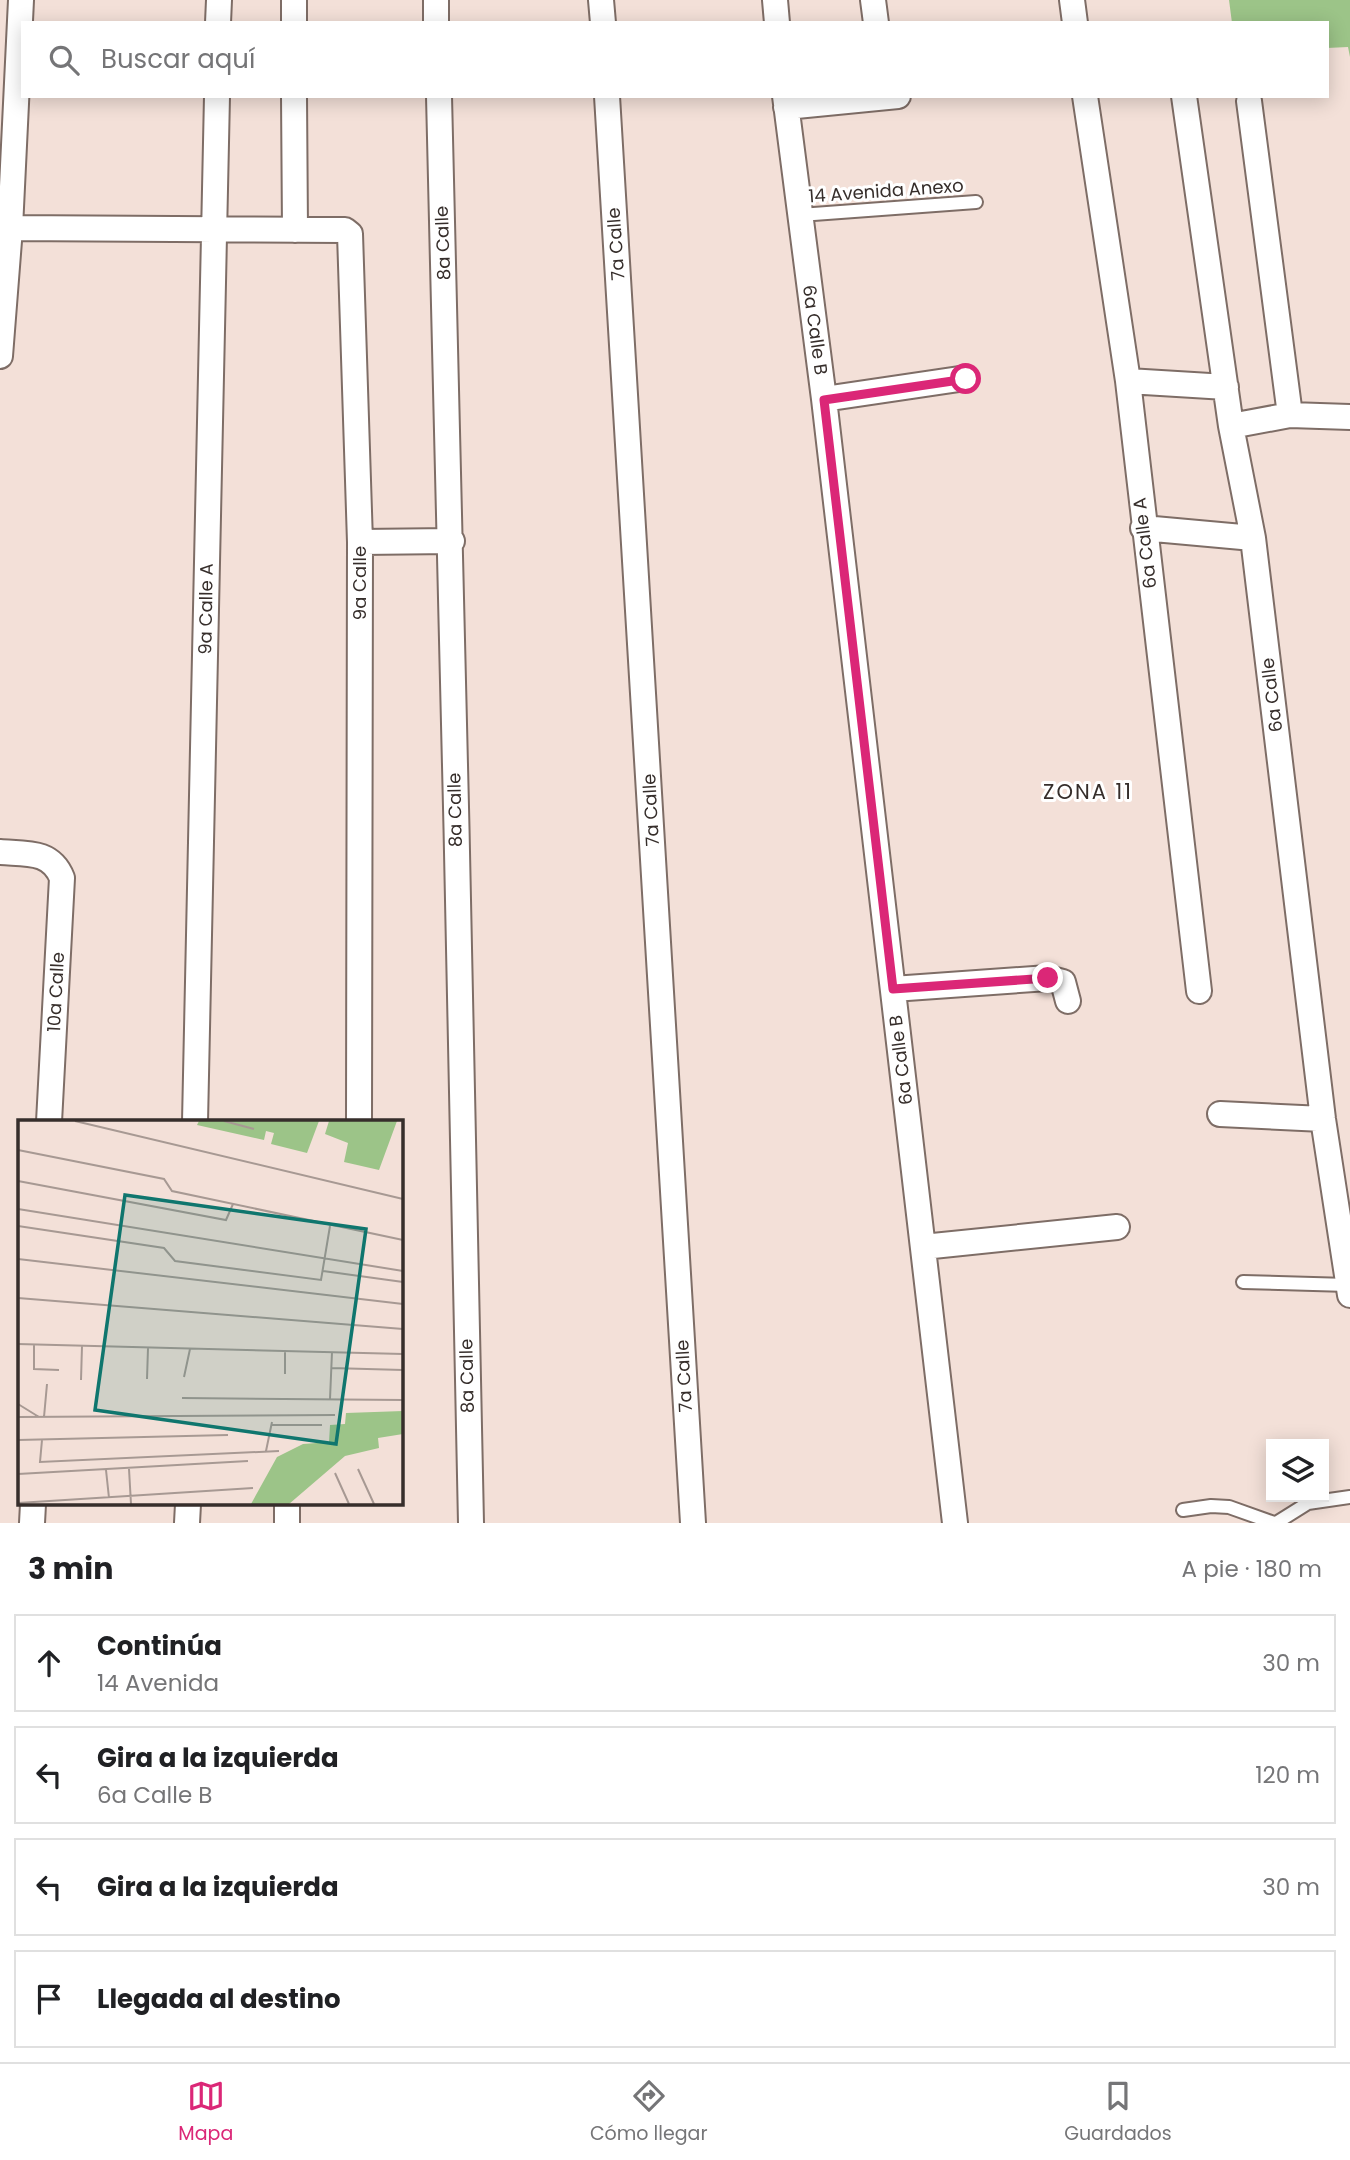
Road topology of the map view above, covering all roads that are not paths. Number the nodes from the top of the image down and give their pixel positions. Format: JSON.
{"nodes":[{"id":1,"x":21,"y":0,"type":"edge"},
{"id":2,"x":219,"y":0,"type":"edge"},
{"id":3,"x":294,"y":0,"type":"edge"},
{"id":4,"x":436,"y":0,"type":"edge"},
{"id":5,"x":601,"y":0,"type":"edge"},
{"id":6,"x":775,"y":0,"type":"edge"},
{"id":7,"x":873,"y":0,"type":"edge"},
{"id":8,"x":1072,"y":0,"type":"edge"},
{"id":9,"x":218,"y":21,"type":"edge"},
{"id":10,"x":294,"y":21,"type":"edge"},
{"id":11,"x":436,"y":21,"type":"edge"},
{"id":12,"x":603,"y":21,"type":"edge"},
{"id":13,"x":777,"y":21,"type":"edge"},
{"id":14,"x":876,"y":21,"type":"edge"},
{"id":15,"x":1075,"y":21,"type":"edge"},
{"id":16,"x":217,"y":98,"type":"edge"},
{"id":17,"x":294,"y":98,"type":"edge"},
{"id":18,"x":439,"y":98,"type":"edge"},
{"id":19,"x":607,"y":98,"type":"edge"},
{"id":20,"x":868,"y":98,"type":"edge"},
{"id":21,"x":1085,"y":98,"type":"edge"},
{"id":22,"x":1184,"y":98,"type":"edge"},
{"id":23,"x":785,"y":102,"type":"edge"},
{"id":24,"x":1249,"y":102,"type":"dead end"},
{"id":25,"x":976,"y":202,"type":"dead end"},
{"id":26,"x":800,"y":215,"type":"junction"},
{"id":27,"x":10,"y":228,"type":"junction"},
{"id":28,"x":295,"y":230,"type":"junction"},
{"id":29,"x":214,"y":231,"type":"junction"},
{"id":30,"x":0,"y":356,"type":"edge"},
{"id":31,"x":966,"y":379,"type":"dead end"},
{"id":32,"x":1128,"y":381,"type":"junction"},
{"id":33,"x":1226,"y":387,"type":"junction"},
{"id":34,"x":824,"y":400,"type":"junction"},
{"id":35,"x":1290,"y":415,"type":"junction"},
{"id":36,"x":1350,"y":417,"type":"edge"},
{"id":37,"x":1231,"y":426,"type":"junction"},
{"id":38,"x":1143,"y":528,"type":"junction"},
{"id":39,"x":1253,"y":538,"type":"junction"},
{"id":40,"x":452,"y":541,"type":"junction"},
{"id":41,"x":360,"y":542,"type":"junction"},
{"id":42,"x":0,"y":852,"type":"edge"},
{"id":43,"x":893,"y":989,"type":"junction"},
{"id":44,"x":1199,"y":990,"type":"dead end"},
{"id":45,"x":1068,"y":1001,"type":"dead end"},
{"id":46,"x":1220,"y":1114,"type":"dead end"},
{"id":47,"x":1324,"y":1119,"type":"junction"},
{"id":48,"x":49,"y":1120,"type":"edge"},
{"id":49,"x":195,"y":1120,"type":"edge"},
{"id":50,"x":359,"y":1120,"type":"edge"},
{"id":51,"x":1117,"y":1227,"type":"dead end"},
{"id":52,"x":923,"y":1247,"type":"junction"},
{"id":53,"x":1243,"y":1282,"type":"dead end"},
{"id":54,"x":1349,"y":1290,"type":"edge"},
{"id":55,"x":1350,"y":1497,"type":"edge"},
{"id":56,"x":1184,"y":1510,"type":"dead end"},
{"id":57,"x":471,"y":1523,"type":"edge"},
{"id":58,"x":693,"y":1523,"type":"edge"},
{"id":59,"x":955,"y":1523,"type":"edge"},
{"id":60,"x":1275,"y":1523,"type":"edge"}],
"edges":[{"from":1,"to":27,"type":"street"},
{"from":2,"to":9,"type":"street"},
{"from":3,"to":10,"type":"street"},
{"from":4,"to":11,"type":"street"},
{"from":5,"to":12,"type":"street"},
{"from":6,"to":13,"type":"street"},
{"from":7,"to":14,"type":"street"},
{"from":8,"to":15,"type":"street"},
{"from":16,"to":29,"type":"street","name":"9a Calle A"},
{"from":17,"to":28,"type":"street"},
{"from":18,"to":40,"type":"street","name":"8a Calle"},
{"from":19,"to":58,"type":"street","name":"7a Calle"},
{"from":20,"to":23,"type":"street"},
{"from":21,"to":32,"type":"street","name":"6a Calle A"},
{"from":22,"to":33,"type":"street","name":"6a Calle"},
{"from":23,"to":26,"type":"street","name":"6a Calle B"},
{"from":24,"to":35,"type":"street"},
{"from":25,"to":26,"type":"lane","name":"14 Avenida Anexo"},
{"from":26,"to":34,"type":"street","name":"6a Calle B"},
{"from":27,"to":29,"type":"street"},
{"from":27,"to":30,"type":"street"},
{"from":28,"to":29,"type":"street"},
{"from":28,"to":41,"type":"street","name":"9a Calle"},
{"from":29,"to":49,"type":"street","name":"9a Calle A"},
{"from":31,"to":34,"type":"street"},
{"from":32,"to":33,"type":"street"},
{"from":32,"to":38,"type":"street","name":"6a Calle A"},
{"from":33,"to":37,"type":"street","name":"6a Calle"},
{"from":34,"to":43,"type":"street","name":"6a Calle B"},
{"from":35,"to":36,"type":"street"},
{"from":35,"to":37,"type":"street"},
{"from":37,"to":39,"type":"street","name":"6a Calle"},
{"from":38,"to":39,"type":"street"},
{"from":38,"to":44,"type":"street","name":"6a Calle A"},
{"from":39,"to":47,"type":"street","name":"6a Calle"},
{"from":40,"to":41,"type":"street"},
{"from":40,"to":57,"type":"street","name":"8a Calle"},
{"from":41,"to":50,"type":"street","name":"9a Calle"},
{"from":42,"to":48,"type":"street","name":"10a Calle"},
{"from":43,"to":45,"type":"street"},
{"from":43,"to":52,"type":"street","name":"6a Calle B"},
{"from":46,"to":47,"type":"street"},
{"from":47,"to":54,"type":"street","name":"6a Calle"},
{"from":51,"to":52,"type":"street"},
{"from":52,"to":59,"type":"street","name":"6a Calle B"},
{"from":53,"to":54,"type":"lane"},
{"from":55,"to":60,"type":"lane"},
{"from":56,"to":60,"type":"lane"}]}
